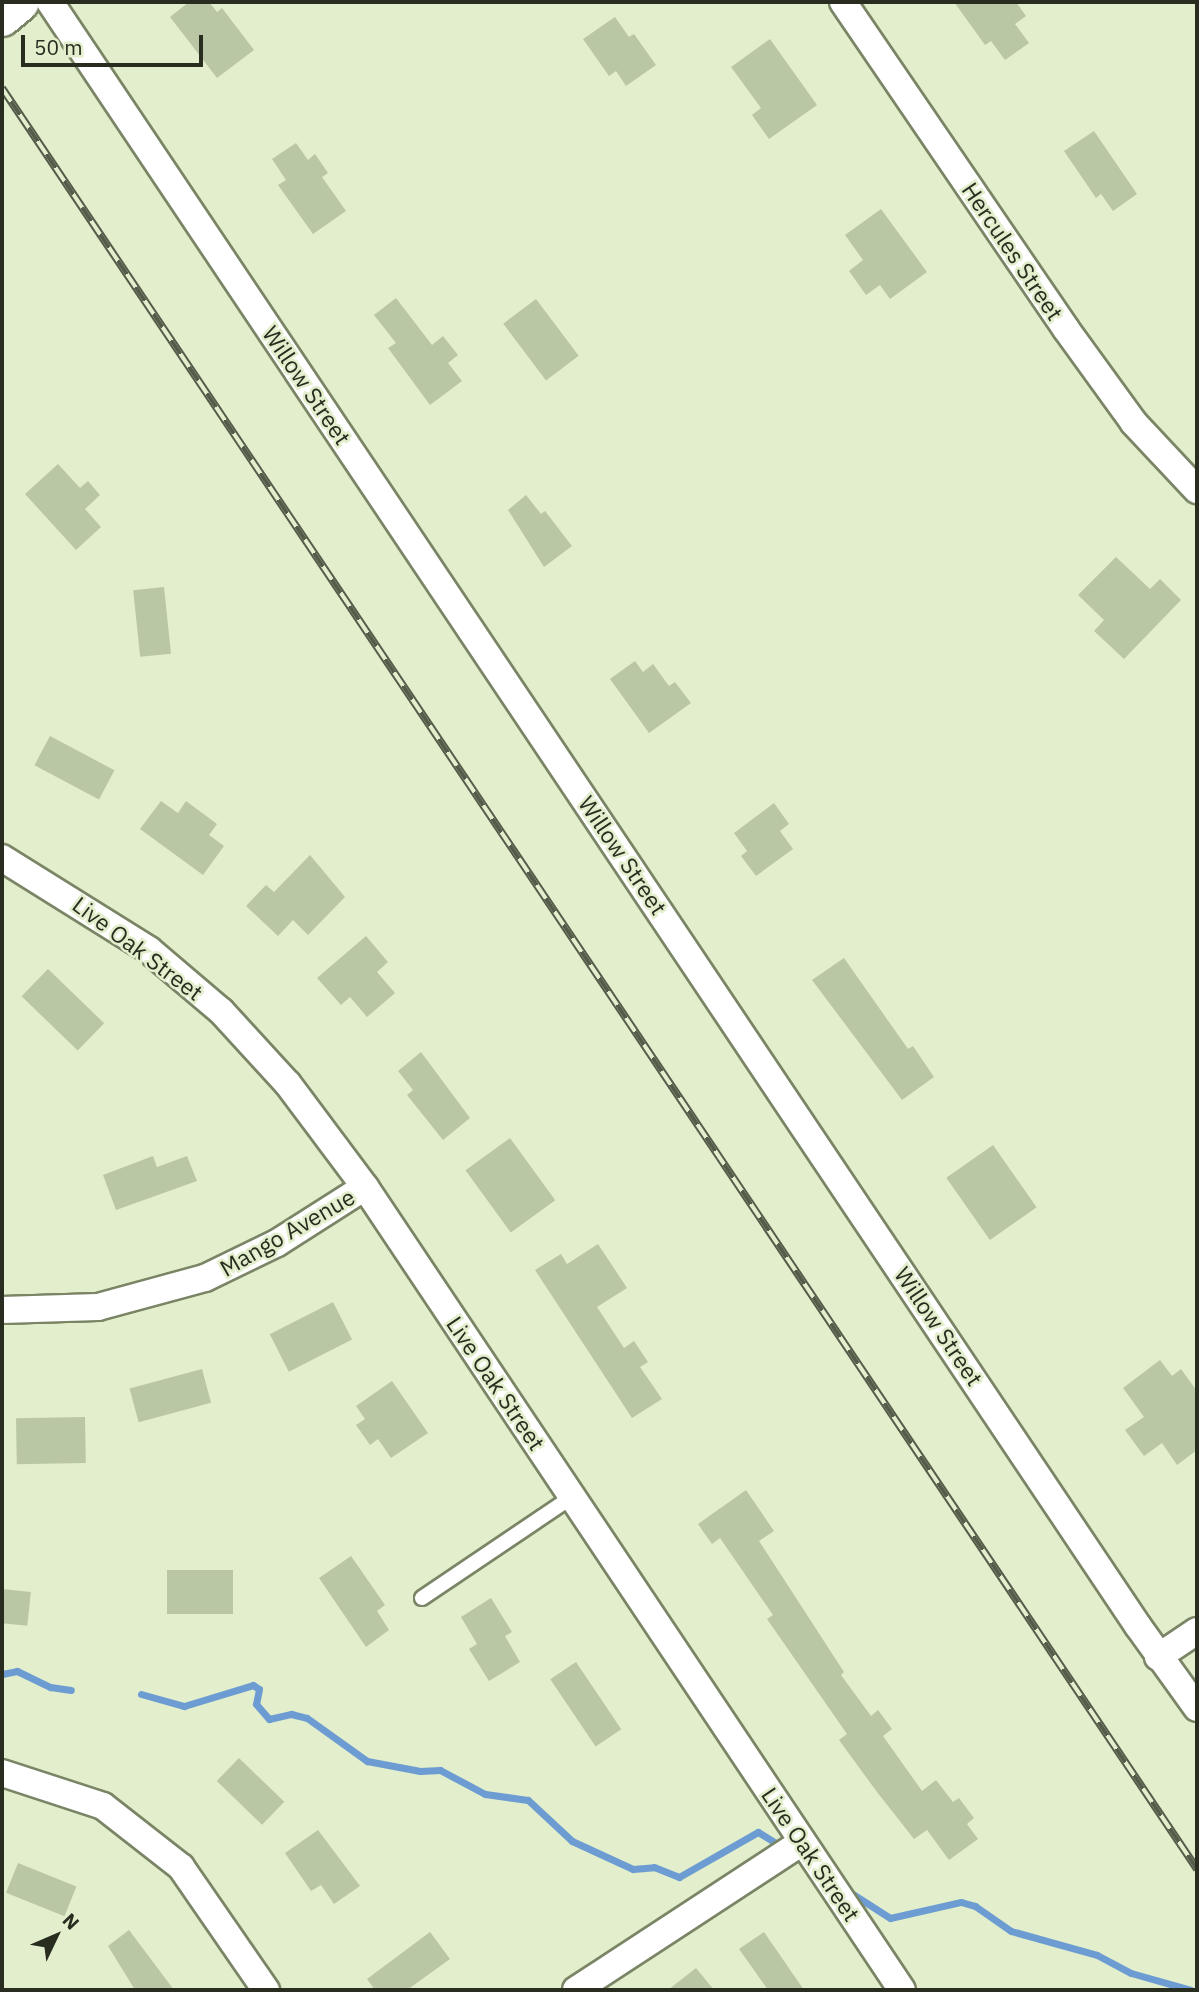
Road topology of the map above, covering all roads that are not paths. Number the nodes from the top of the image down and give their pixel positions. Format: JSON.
{"nodes":[{"id":1,"x":20,"y":2,"type":"edge"},
{"id":2,"x":50,"y":2,"type":"edge"},
{"id":3,"x":843,"y":2,"type":"edge"},
{"id":4,"x":2,"y":17,"type":"edge"},
{"id":5,"x":1197,"y":489,"type":"edge"},
{"id":6,"x":2,"y":858,"type":"edge"},
{"id":7,"x":365,"y":1187,"type":"junction"},
{"id":8,"x":2,"y":1310,"type":"edge"},
{"id":9,"x":572,"y":1497,"type":"junction"},
{"id":10,"x":422,"y":1598,"type":"dead end"},
{"id":11,"x":1197,"y":1631,"type":"edge"},
{"id":12,"x":1158,"y":1657,"type":"junction"},
{"id":13,"x":1197,"y":1708,"type":"edge"},
{"id":14,"x":2,"y":1773,"type":"edge"},
{"id":15,"x":802,"y":1842,"type":"junction"},
{"id":16,"x":266,"y":1990,"type":"edge"},
{"id":17,"x":576,"y":1990,"type":"edge"},
{"id":18,"x":902,"y":1990,"type":"edge"}],
"edges":[{"from":1,"to":4,"type":"main road"},
{"from":2,"to":12,"type":"street","name":"Willow Street"},
{"from":3,"to":5,"type":"street","name":"Hercules Street"},
{"from":6,"to":7,"type":"street","name":"Live Oak Street"},
{"from":7,"to":8,"type":"street","name":"Mango Avenue"},
{"from":7,"to":9,"type":"street","name":"Live Oak Street"},
{"from":9,"to":10,"type":"lane"},
{"from":9,"to":15,"type":"street","name":"Live Oak Street"},
{"from":11,"to":12,"type":"street"},
{"from":12,"to":13,"type":"street","name":"Willow Street"},
{"from":14,"to":16,"type":"street"},
{"from":15,"to":17,"type":"street"},
{"from":15,"to":18,"type":"street","name":"Live Oak Street"}]}
